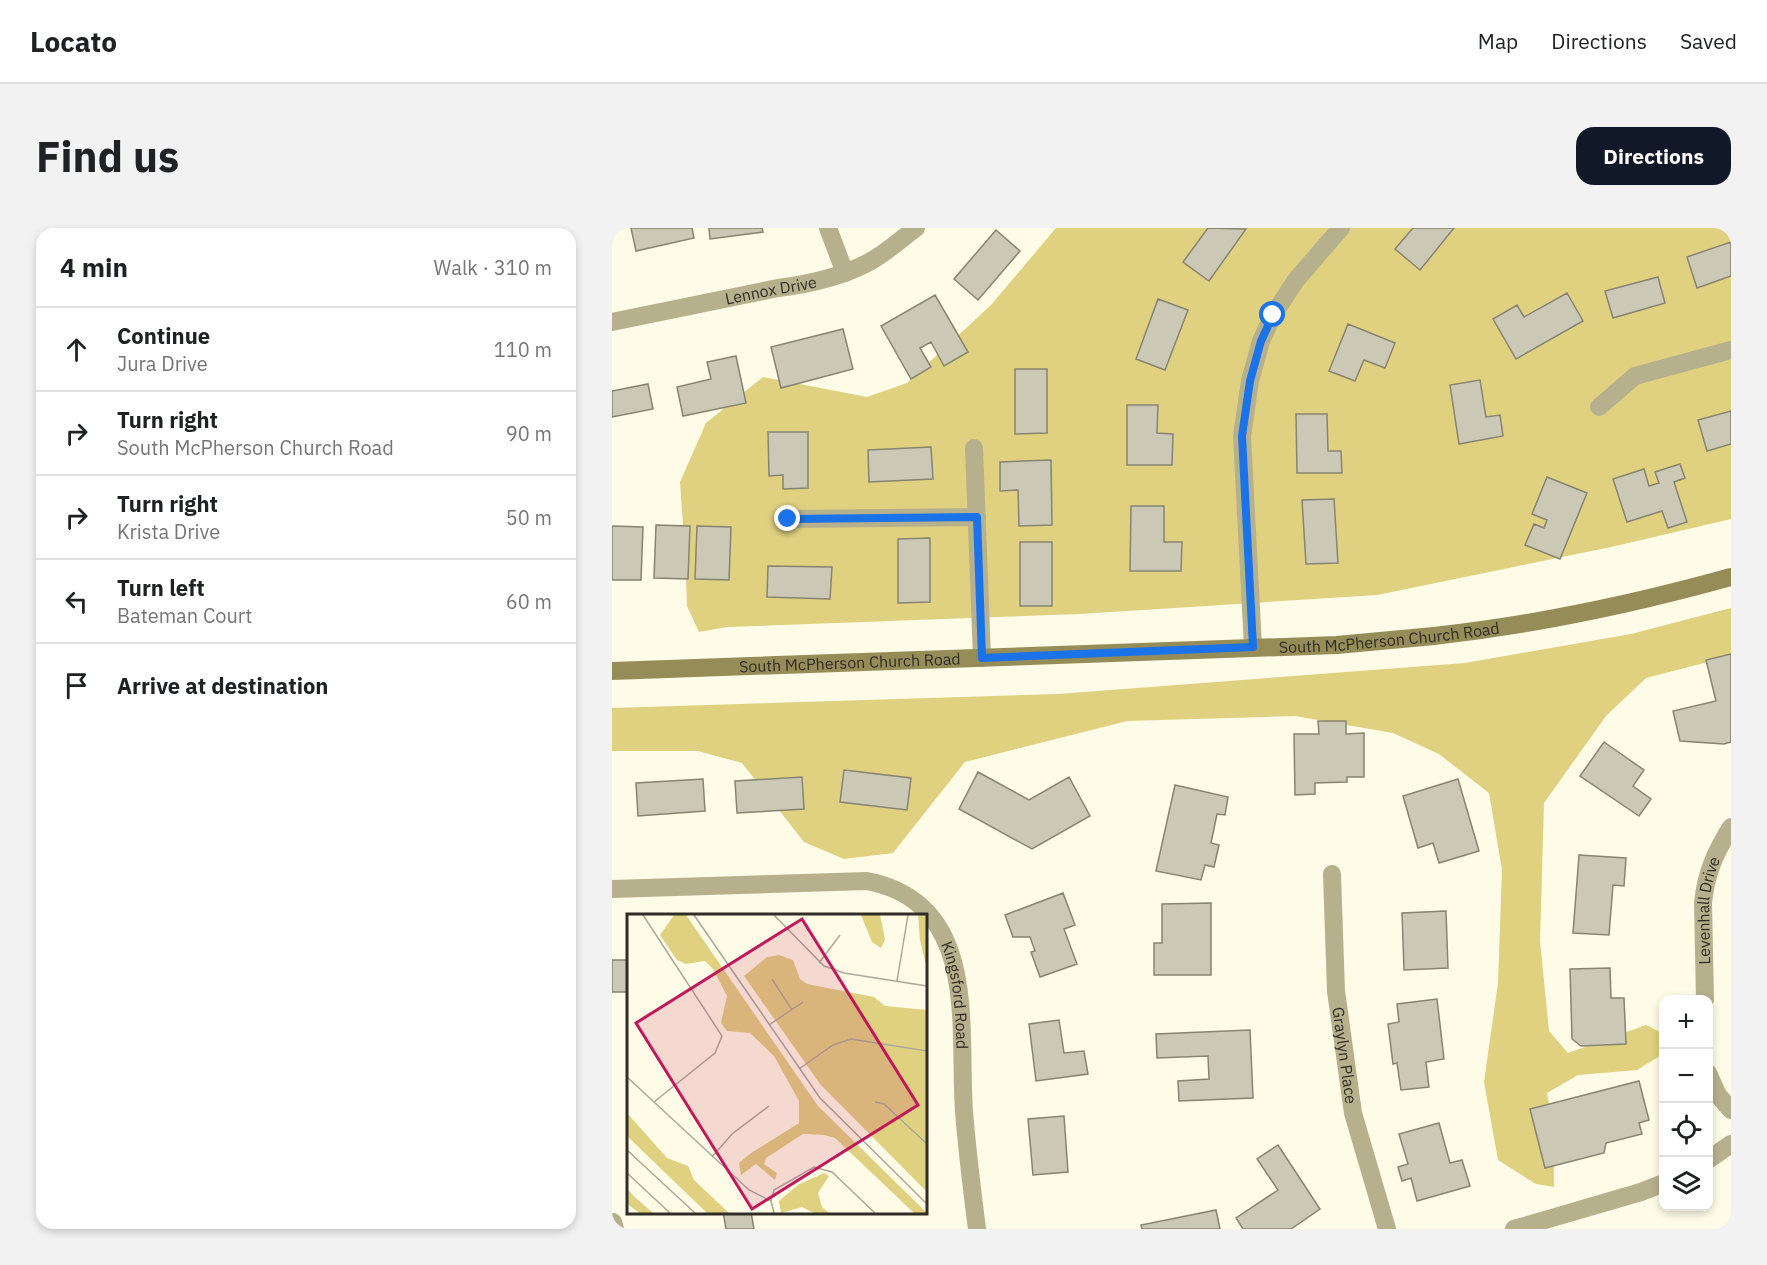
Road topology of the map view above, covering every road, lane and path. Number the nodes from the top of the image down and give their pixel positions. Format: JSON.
{"nodes":[{"id":1,"x":828,"y":228,"type":"edge"},
{"id":2,"x":916,"y":228,"type":"edge"},
{"id":3,"x":1341,"y":228,"type":"edge"},
{"id":4,"x":845,"y":273,"type":"junction"},
{"id":5,"x":612,"y":322,"type":"edge"},
{"id":6,"x":1731,"y":350,"type":"edge"},
{"id":7,"x":1599,"y":407,"type":"dead end"},
{"id":8,"x":974,"y":448,"type":"dead end"},
{"id":9,"x":977,"y":517,"type":"junction"},
{"id":10,"x":788,"y":519,"type":"dead end"},
{"id":11,"x":1731,"y":577,"type":"edge"},
{"id":12,"x":1253,"y":647,"type":"junction"},
{"id":13,"x":982,"y":658,"type":"junction"},
{"id":14,"x":612,"y":671,"type":"edge"},
{"id":15,"x":1731,"y":827,"type":"edge"},
{"id":16,"x":1332,"y":874,"type":"dead end"},
{"id":17,"x":612,"y":889,"type":"edge"},
{"id":18,"x":1705,"y":995,"type":"edge"},
{"id":19,"x":1713,"y":1084,"type":"edge"},
{"id":20,"x":1731,"y":1110,"type":"edge"},
{"id":21,"x":1731,"y":1144,"type":"edge"},
{"id":22,"x":1712,"y":1157,"type":"edge"},
{"id":23,"x":1659,"y":1185,"type":"edge"},
{"id":24,"x":977,"y":1229,"type":"edge"},
{"id":25,"x":1387,"y":1229,"type":"edge"},
{"id":26,"x":1514,"y":1229,"type":"edge"}],
"edges":[{"from":1,"to":4,"type":"street"},
{"from":2,"to":4,"type":"street","name":"Lennox Drive"},
{"from":3,"to":12,"type":"street"},
{"from":4,"to":5,"type":"street","name":"Lennox Drive"},
{"from":6,"to":7,"type":"street"},
{"from":8,"to":9,"type":"street"},
{"from":9,"to":10,"type":"street"},
{"from":9,"to":13,"type":"street"},
{"from":11,"to":12,"type":"main road","name":"South McPherson Church Road"},
{"from":12,"to":13,"type":"main road","name":"South McPherson Church Road"},
{"from":13,"to":14,"type":"main road","name":"South McPherson Church Road"},
{"from":15,"to":18,"type":"street","name":"Levenhall Drive"},
{"from":16,"to":25,"type":"street","name":"Graylyn Place"},
{"from":17,"to":24,"type":"street","name":"Kingsford Road"},
{"from":19,"to":20,"type":"street"},
{"from":21,"to":22,"type":"street"},
{"from":23,"to":26,"type":"street"}]}
